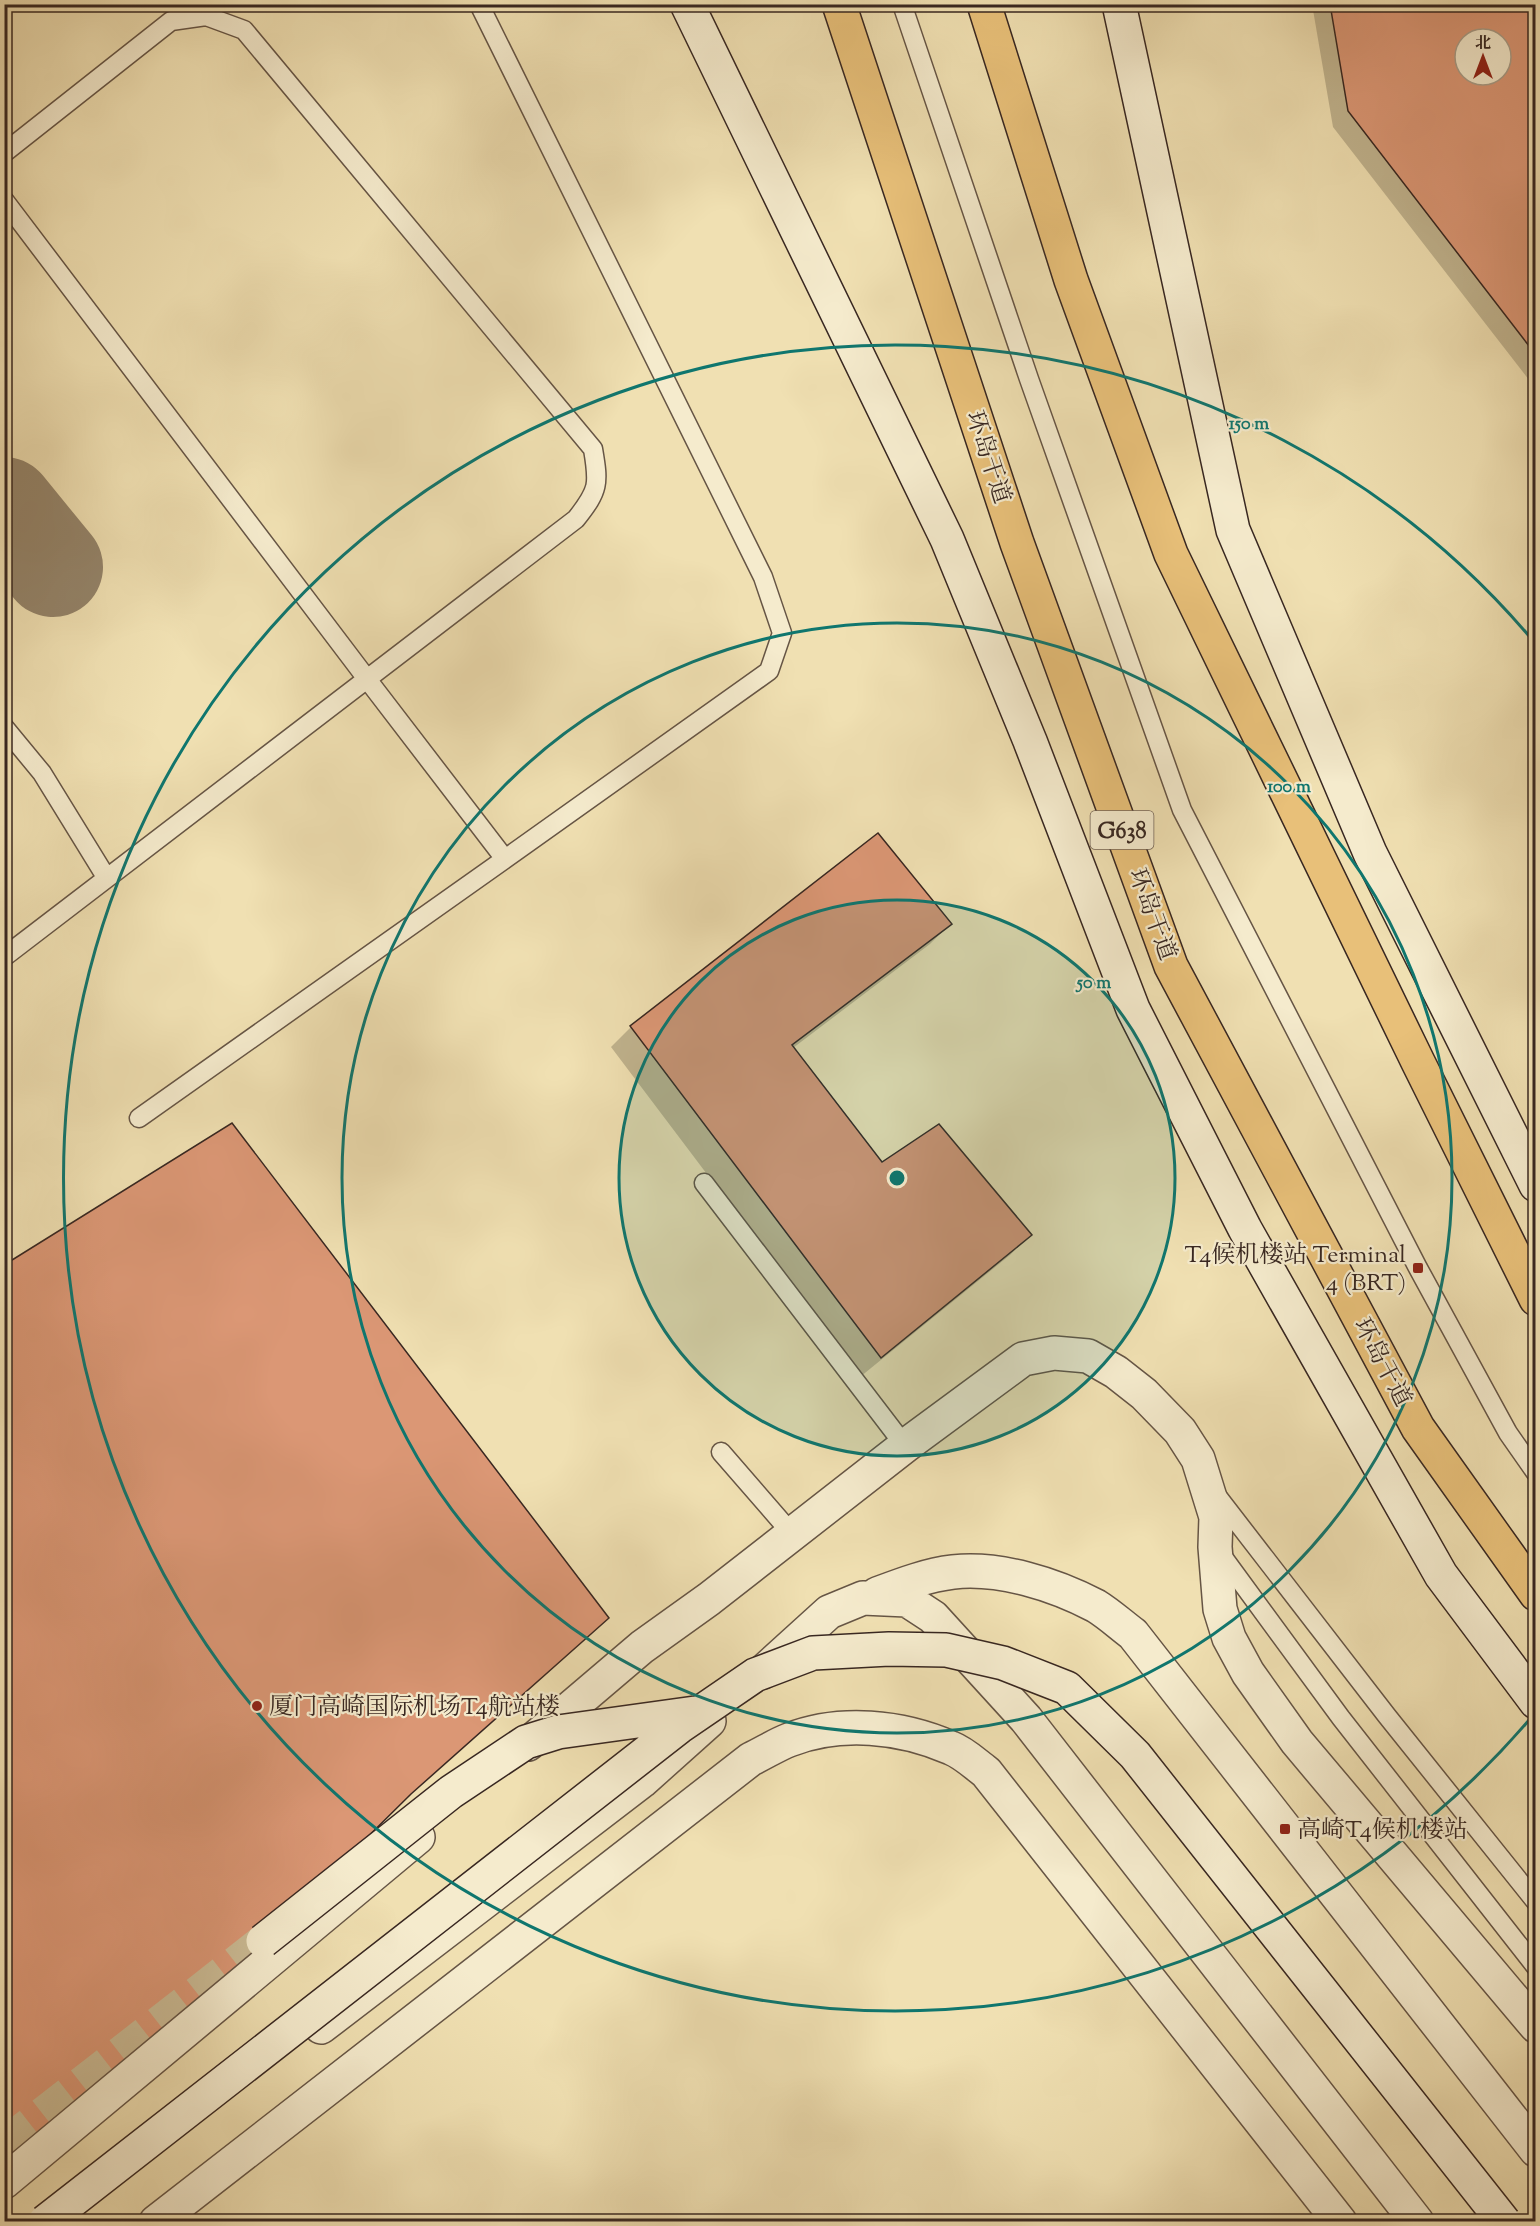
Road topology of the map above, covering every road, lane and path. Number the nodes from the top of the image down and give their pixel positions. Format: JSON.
{"nodes":[{"id":1,"x":478,"y":4,"type":"edge"},
{"id":2,"x":687,"y":4,"type":"edge"},
{"id":3,"x":839,"y":4,"type":"edge"},
{"id":4,"x":902,"y":4,"type":"edge"},
{"id":5,"x":984,"y":4,"type":"edge"},
{"id":6,"x":1119,"y":4,"type":"edge"},
{"id":7,"x":4,"y":153,"type":"edge"},
{"id":8,"x":4,"y":200,"type":"edge"},
{"id":9,"x":367,"y":679,"type":"junction"},
{"id":10,"x":4,"y":727,"type":"edge"},
{"id":11,"x":506,"y":859,"type":"junction"},
{"id":12,"x":106,"y":877,"type":"junction"},
{"id":13,"x":4,"y":957,"type":"edge"},
{"id":14,"x":139,"y":1118,"type":"dead end"},
{"id":15,"x":704,"y":1183,"type":"dead end"},
{"id":16,"x":1536,"y":1185,"type":"edge"},
{"id":17,"x":1536,"y":1299,"type":"edge"},
{"id":18,"x":905,"y":1446,"type":"junction"},
{"id":19,"x":721,"y":1452,"type":"dead end"},
{"id":20,"x":1536,"y":1473,"type":"edge"},
{"id":21,"x":1207,"y":1482,"type":"junction"},
{"id":22,"x":793,"y":1535,"type":"junction"},
{"id":23,"x":1215,"y":1547,"type":"junction"},
{"id":24,"x":1536,"y":1594,"type":"edge"},
{"id":25,"x":863,"y":1598,"type":"junction"},
{"id":26,"x":1536,"y":1702,"type":"edge"},
{"id":27,"x":700,"y":1713,"type":"junction"},
{"id":28,"x":1536,"y":1902,"type":"edge"},
{"id":29,"x":263,"y":1941,"type":"tunnel mouth"},
{"id":30,"x":1536,"y":1967,"type":"edge"},
{"id":31,"x":1536,"y":2026,"type":"edge"},
{"id":32,"x":1536,"y":2150,"type":"edge"},
{"id":33,"x":4,"y":2182,"type":"edge"},
{"id":34,"x":45,"y":2222,"type":"edge"},
{"id":35,"x":67,"y":2222,"type":"edge"},
{"id":36,"x":156,"y":2222,"type":"edge"},
{"id":37,"x":1340,"y":2222,"type":"edge"},
{"id":38,"x":1417,"y":2222,"type":"edge"},
{"id":39,"x":1504,"y":2222,"type":"edge"}],
"edges":[{"from":1,"to":11,"type":"lane"},
{"from":2,"to":26,"type":"street"},
{"from":3,"to":24,"type":"highway","name":"环岛干道","number":"G638"},
{"from":4,"to":20,"type":"lane"},
{"from":5,"to":17,"type":"highway"},
{"from":6,"to":16,"type":"street"},
{"from":7,"to":9,"type":"lane"},
{"from":8,"to":9,"type":"lane"},
{"from":9,"to":11,"type":"lane"},
{"from":9,"to":12,"type":"lane"},
{"from":10,"to":12,"type":"lane"},
{"from":11,"to":14,"type":"lane"},
{"from":12,"to":13,"type":"lane"},
{"from":15,"to":18,"type":"lane"},
{"from":18,"to":21,"type":"street"},
{"from":18,"to":22,"type":"street"},
{"from":19,"to":22,"type":"lane"},
{"from":21,"to":23,"type":"street"},
{"from":21,"to":28,"type":"lane"},
{"from":22,"to":33,"type":"street"},
{"from":23,"to":30,"type":"lane"},
{"from":23,"to":31,"type":"street"},
{"from":25,"to":32,"type":"street"},
{"from":25,"to":35,"type":"street"},
{"from":25,"to":38,"type":"street"},
{"from":27,"to":29,"type":"street","bridge":true},
{"from":27,"to":34,"type":"street","bridge":true},
{"from":27,"to":39,"type":"street","bridge":true},
{"from":36,"to":37,"type":"street"}]}
